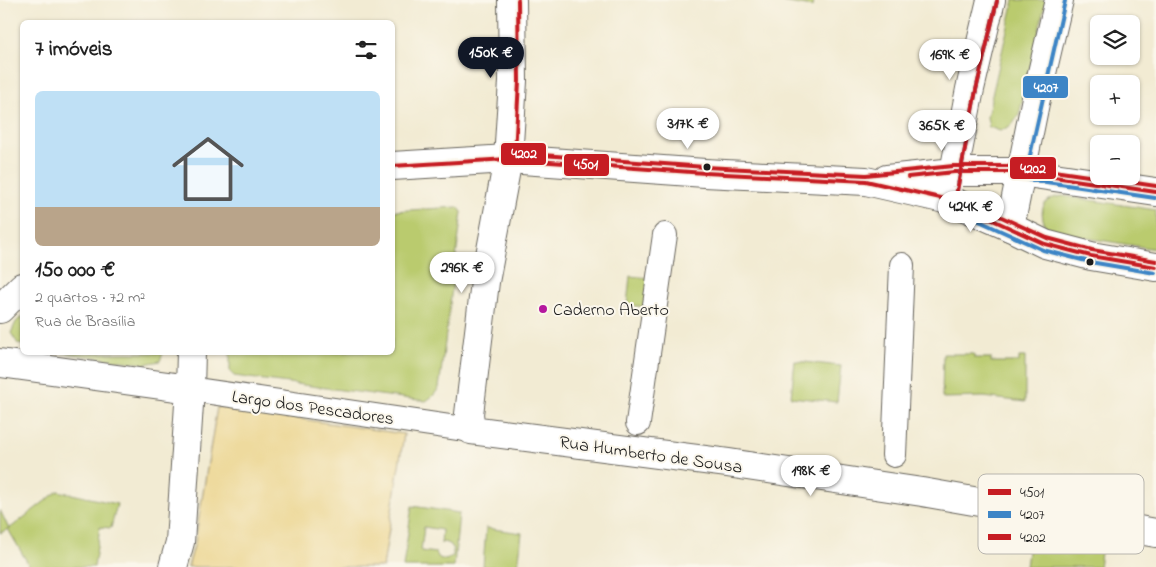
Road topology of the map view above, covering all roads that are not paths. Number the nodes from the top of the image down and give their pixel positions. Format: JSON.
{"nodes":[{"id":1,"x":512,"y":0,"type":"edge"},
{"id":2,"x":991,"y":0,"type":"edge"},
{"id":3,"x":1059,"y":0,"type":"edge"},
{"id":4,"x":508,"y":159,"type":"junction"},
{"id":5,"x":395,"y":166,"type":"edge"},
{"id":6,"x":954,"y":172,"type":"junction"},
{"id":7,"x":1020,"y":172,"type":"junction"},
{"id":8,"x":866,"y":181,"type":"junction"},
{"id":9,"x":1156,"y":192,"type":"edge"},
{"id":10,"x":1010,"y":227,"type":"junction"},
{"id":11,"x":666,"y":235,"type":"dead end"},
{"id":12,"x":902,"y":266,"type":"dead end"},
{"id":13,"x":1156,"y":266,"type":"edge"},
{"id":14,"x":20,"y":288,"type":"edge"},
{"id":15,"x":0,"y":309,"type":"edge"},
{"id":16,"x":190,"y":355,"type":"edge"},
{"id":17,"x":0,"y":363,"type":"edge"},
{"id":18,"x":190,"y":389,"type":"junction"},
{"id":19,"x":638,"y":423,"type":"dead end"},
{"id":20,"x":471,"y":430,"type":"junction"},
{"id":21,"x":894,"y":455,"type":"dead end"},
{"id":22,"x":978,"y":502,"type":"edge"},
{"id":23,"x":174,"y":567,"type":"edge"}],
"edges":[{"from":1,"to":4,"type":"street"},
{"from":2,"to":6,"type":"street"},
{"from":3,"to":7,"type":"street"},
{"from":4,"to":5,"type":"street"},
{"from":4,"to":8,"type":"street"},
{"from":4,"to":20,"type":"street"},
{"from":6,"to":7,"type":"street"},
{"from":6,"to":8,"type":"street"},
{"from":7,"to":9,"type":"street"},
{"from":7,"to":10,"type":"street"},
{"from":8,"to":10,"type":"street"},
{"from":10,"to":13,"type":"street"},
{"from":11,"to":19,"type":"street"},
{"from":12,"to":21,"type":"street"},
{"from":14,"to":15,"type":"street"},
{"from":16,"to":18,"type":"street"},
{"from":17,"to":18,"type":"street"},
{"from":18,"to":20,"type":"street","name":"Largo dos Pescadores"},
{"from":18,"to":23,"type":"street"},
{"from":20,"to":22,"type":"street","name":"Rua Humberto de Sousa"}]}
